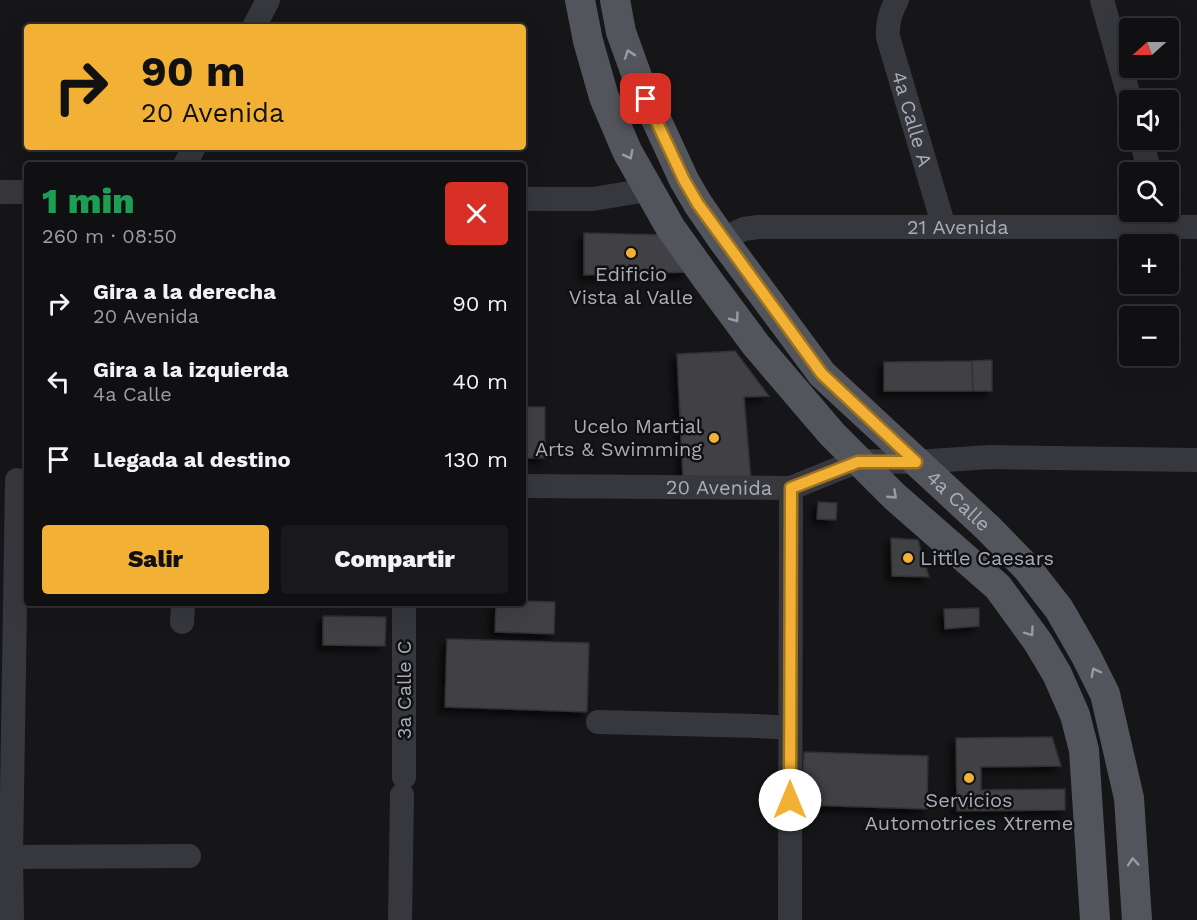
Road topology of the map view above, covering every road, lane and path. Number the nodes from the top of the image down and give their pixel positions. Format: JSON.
{"nodes":[{"id":1,"x":268,"y":0,"type":"edge"},
{"id":2,"x":580,"y":0,"type":"edge"},
{"id":3,"x":615,"y":0,"type":"edge"},
{"id":4,"x":1101,"y":0,"type":"edge"},
{"id":5,"x":894,"y":6,"type":"edge"},
{"id":6,"x":256,"y":24,"type":"edge"},
{"id":7,"x":1127,"y":90,"type":"edge"},
{"id":8,"x":648,"y":190,"type":"junction"},
{"id":9,"x":0,"y":192,"type":"edge"},
{"id":10,"x":24,"y":192,"type":"edge"},
{"id":11,"x":526,"y":199,"type":"edge"},
{"id":12,"x":1119,"y":221,"type":"edge"},
{"id":13,"x":1176,"y":222,"type":"edge"},
{"id":14,"x":944,"y":227,"type":"junction"},
{"id":15,"x":1197,"y":227,"type":"edge"},
{"id":16,"x":722,"y":239,"type":"junction"},
{"id":17,"x":1197,"y":460,"type":"edge"},
{"id":18,"x":858,"y":462,"type":"junction"},
{"id":19,"x":916,"y":462,"type":"junction"},
{"id":20,"x":15,"y":480,"type":"edge"},
{"id":21,"x":526,"y":486,"type":"edge"},
{"id":22,"x":791,"y":488,"type":"junction"},
{"id":23,"x":404,"y":606,"type":"edge"},
{"id":24,"x":598,"y":722,"type":"dead end"},
{"id":25,"x":790,"y":728,"type":"junction"},
{"id":26,"x":189,"y":856,"type":"dead end"},
{"id":27,"x":11,"y":858,"type":"junction"},
{"id":28,"x":12,"y":920,"type":"edge"},
{"id":29,"x":400,"y":920,"type":"edge"},
{"id":30,"x":790,"y":920,"type":"edge"},
{"id":31,"x":1095,"y":920,"type":"edge"},
{"id":32,"x":1137,"y":920,"type":"edge"}],
"edges":[{"from":1,"to":6,"type":"street"},
{"from":2,"to":8,"type":"main road","name":"4a Calle","one_way":true},
{"from":16,"to":3,"type":"main road","name":"4a Calle","one_way":true},
{"from":4,"to":7,"type":"street"},
{"from":5,"to":14,"type":"street","name":"4a Calle A"},
{"from":8,"to":11,"type":"street"},
{"from":8,"to":18,"type":"main road","name":"4a Calle","one_way":true},
{"from":9,"to":10,"type":"street"},
{"from":12,"to":14,"type":"street","name":"21 Avenida"},
{"from":13,"to":15,"type":"street","name":"21 Avenida"},
{"from":14,"to":16,"type":"street","name":"21 Avenida"},
{"from":16,"to":19,"type":"main road","name":"4a Calle"},
{"from":17,"to":19,"type":"street","name":"20 Avenida"},
{"from":18,"to":19,"type":"street","name":"20 Avenida"},
{"from":18,"to":22,"type":"street","name":"20 Avenida"},
{"from":18,"to":31,"type":"main road","name":"4a Calle","one_way":true},
{"from":32,"to":19,"type":"main road","name":"4a Calle","one_way":true},
{"from":20,"to":27,"type":"street"},
{"from":21,"to":22,"type":"street","name":"20 Avenida"},
{"from":22,"to":25,"type":"street"},
{"from":23,"to":29,"type":"street","name":"3a Calle C"},
{"from":24,"to":25,"type":"street"},
{"from":25,"to":30,"type":"street"},
{"from":26,"to":27,"type":"street"},
{"from":27,"to":28,"type":"street"}]}
